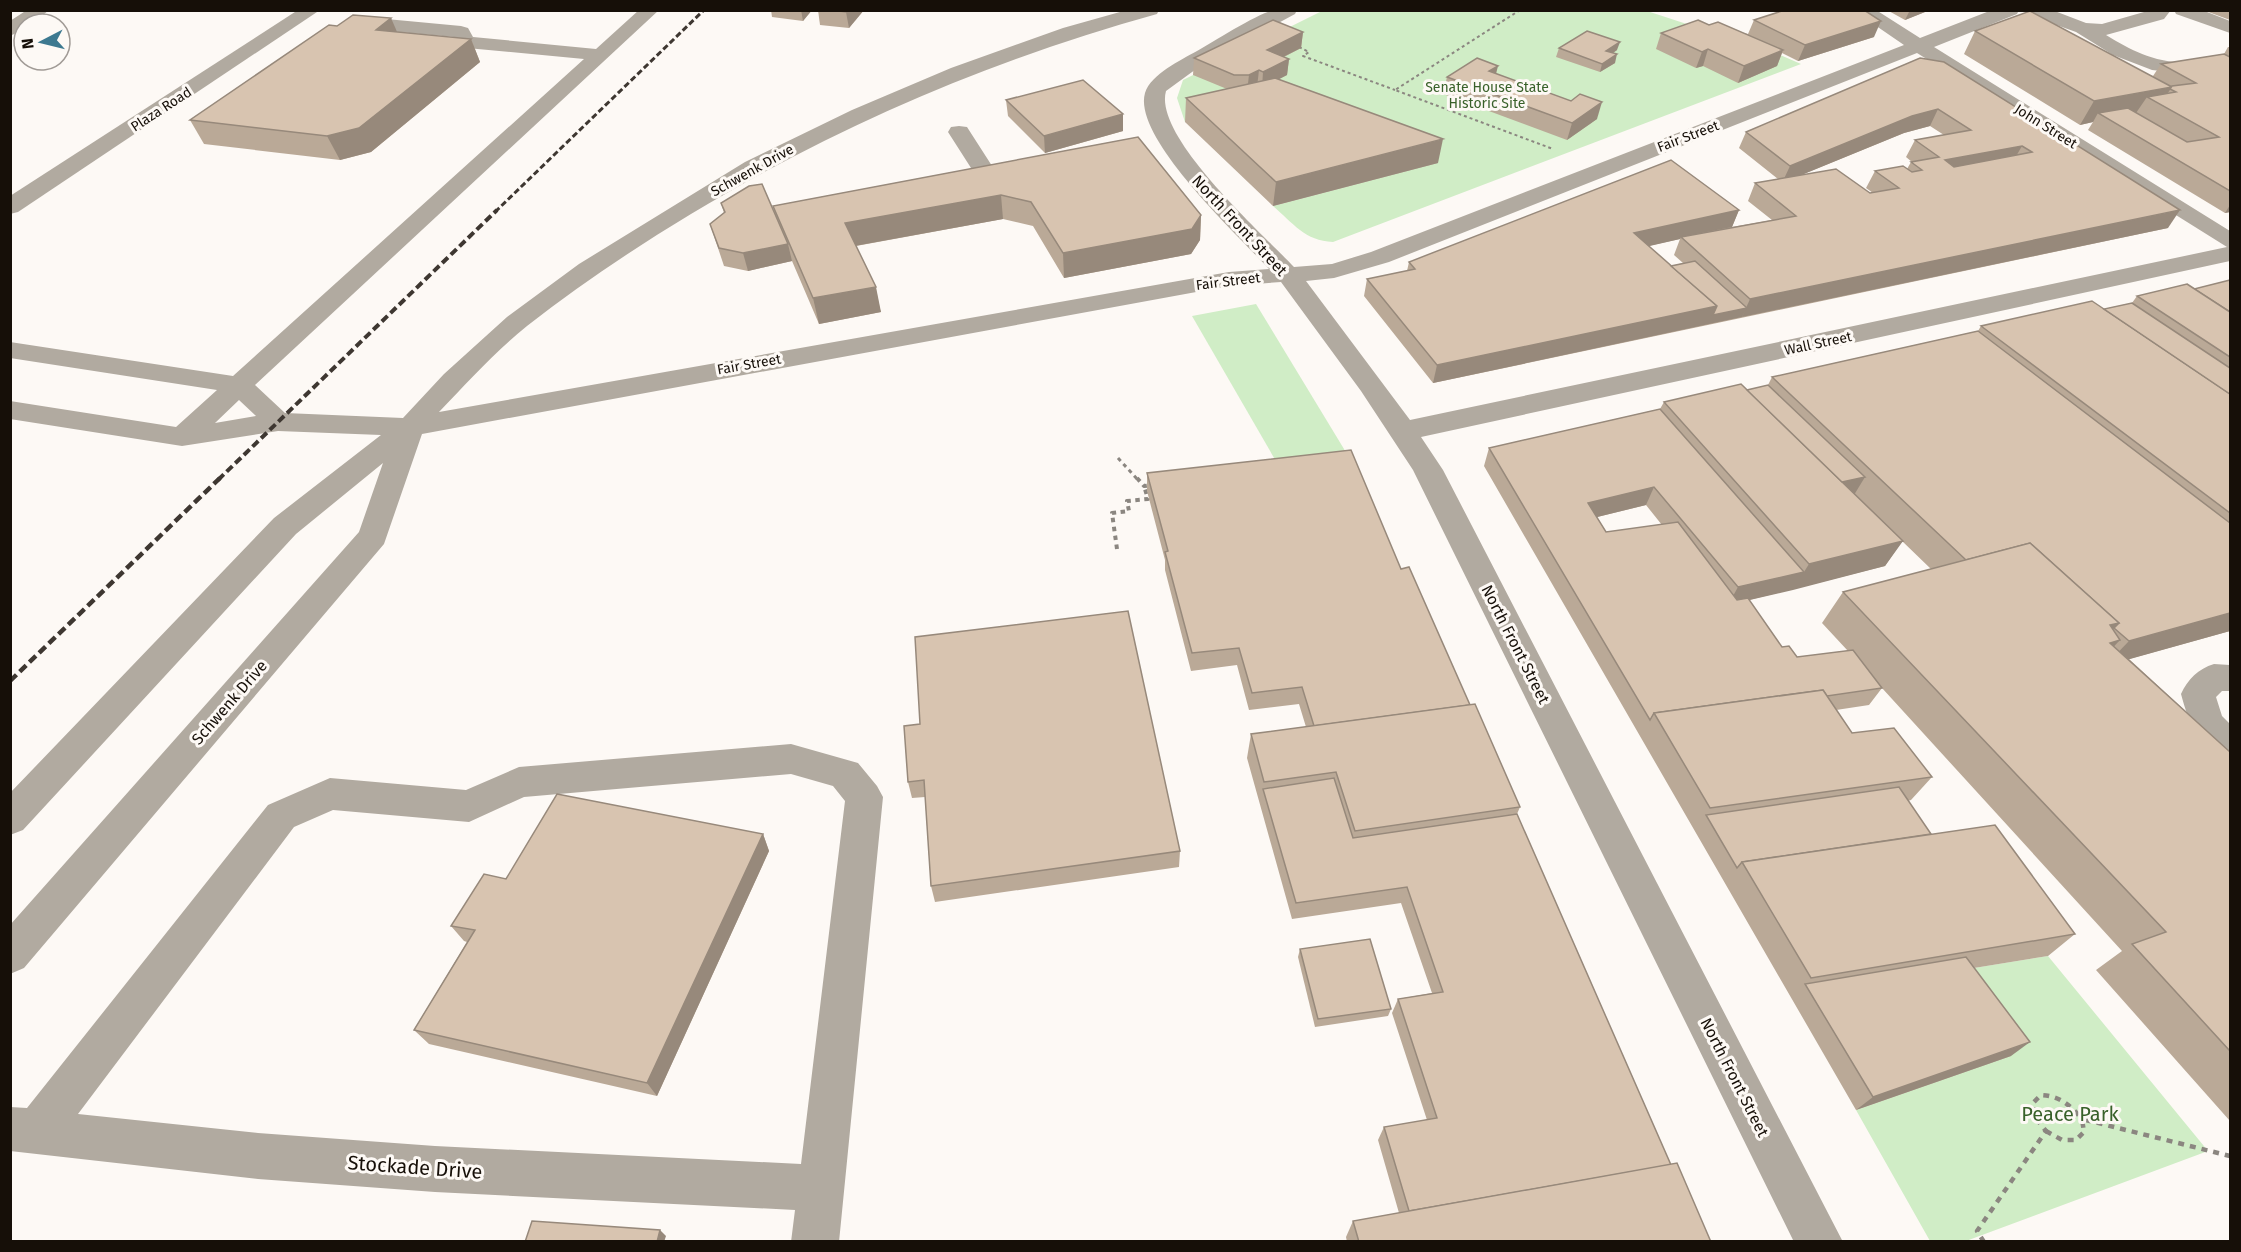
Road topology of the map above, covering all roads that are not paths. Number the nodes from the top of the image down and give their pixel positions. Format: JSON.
{"nodes":[{"id":1,"x":40,"y":10,"type":"edge"},
{"id":2,"x":649,"y":10,"type":"edge"},
{"id":3,"x":1150,"y":10,"type":"edge"},
{"id":4,"x":1288,"y":10,"type":"edge"},
{"id":5,"x":1862,"y":10,"type":"edge"},
{"id":6,"x":2010,"y":10,"type":"edge"},
{"id":7,"x":2033,"y":10,"type":"edge"},
{"id":8,"x":2162,"y":10,"type":"edge"},
{"id":9,"x":2183,"y":10,"type":"edge"},
{"id":10,"x":324,"y":23,"type":"edge"},
{"id":11,"x":2230,"y":27,"type":"edge"},
{"id":12,"x":2083,"y":28,"type":"junction"},
{"id":13,"x":10,"y":30,"type":"edge"},
{"id":14,"x":1919,"y":46,"type":"junction"},
{"id":15,"x":601,"y":55,"type":"junction"},
{"id":16,"x":2230,"y":61,"type":"edge"},
{"id":17,"x":959,"y":132,"type":"dead end"},
{"id":18,"x":1168,"y":141,"type":"junction"},
{"id":19,"x":1146,"y":145,"type":"edge"},
{"id":20,"x":1045,"y":165,"type":"edge"},
{"id":21,"x":10,"y":207,"type":"edge"},
{"id":22,"x":2230,"y":242,"type":"edge"},
{"id":23,"x":2230,"y":254,"type":"edge"},
{"id":24,"x":1288,"y":275,"type":"junction"},
{"id":25,"x":10,"y":350,"type":"edge"},
{"id":26,"x":239,"y":385,"type":"junction"},
{"id":27,"x":10,"y":410,"type":"edge"},
{"id":28,"x":278,"y":422,"type":"junction"},
{"id":29,"x":410,"y":427,"type":"junction"},
{"id":30,"x":1404,"y":431,"type":"junction"},
{"id":31,"x":182,"y":437,"type":"junction"},
{"id":32,"x":2230,"y":678,"type":"edge"},
{"id":33,"x":2230,"y":745,"type":"edge"},
{"id":34,"x":10,"y":819,"type":"edge"},
{"id":35,"x":10,"y":955,"type":"edge"},
{"id":36,"x":24,"y":1131,"type":"edge"},
{"id":37,"x":821,"y":1188,"type":"junction"},
{"id":38,"x":815,"y":1242,"type":"edge"},
{"id":39,"x":1818,"y":1242,"type":"edge"}],
"edges":[{"from":1,"to":13,"type":"street"},
{"from":2,"to":15,"type":"street"},
{"from":3,"to":29,"type":"street","name":"Schwenk Drive"},
{"from":4,"to":18,"type":"street","name":"North Front Street"},
{"from":5,"to":14,"type":"street","name":"John Street"},
{"from":6,"to":14,"type":"street","name":"Fair Street"},
{"from":7,"to":12,"type":"street"},
{"from":8,"to":12,"type":"street"},
{"from":9,"to":11,"type":"street"},
{"from":10,"to":15,"type":"street"},
{"from":10,"to":21,"type":"street","name":"Plaza Road"},
{"from":12,"to":16,"type":"street"},
{"from":14,"to":22,"type":"street","name":"John Street"},
{"from":14,"to":24,"type":"street","name":"Fair Street"},
{"from":15,"to":26,"type":"street"},
{"from":17,"to":20,"type":"street"},
{"from":18,"to":19,"type":"street"},
{"from":18,"to":24,"type":"street","name":"North Front Street"},
{"from":23,"to":30,"type":"street","name":"Wall Street"},
{"from":24,"to":29,"type":"street","name":"Fair Street"},
{"from":24,"to":30,"type":"street","name":"North Front Street"},
{"from":25,"to":26,"type":"street"},
{"from":26,"to":28,"type":"street"},
{"from":26,"to":31,"type":"street"},
{"from":27,"to":31,"type":"street"},
{"from":28,"to":29,"type":"street"},
{"from":28,"to":31,"type":"street"},
{"from":29,"to":34,"type":"street","name":"Schwenk Drive"},
{"from":29,"to":35,"type":"street","name":"Schwenk Drive"},
{"from":30,"to":39,"type":"street","name":"North Front Street"},
{"from":32,"to":33,"type":"street"},
{"from":36,"to":37,"type":"street","name":"Stockade Drive"},
{"from":36,"to":37,"type":"street"},
{"from":37,"to":38,"type":"street"}]}
